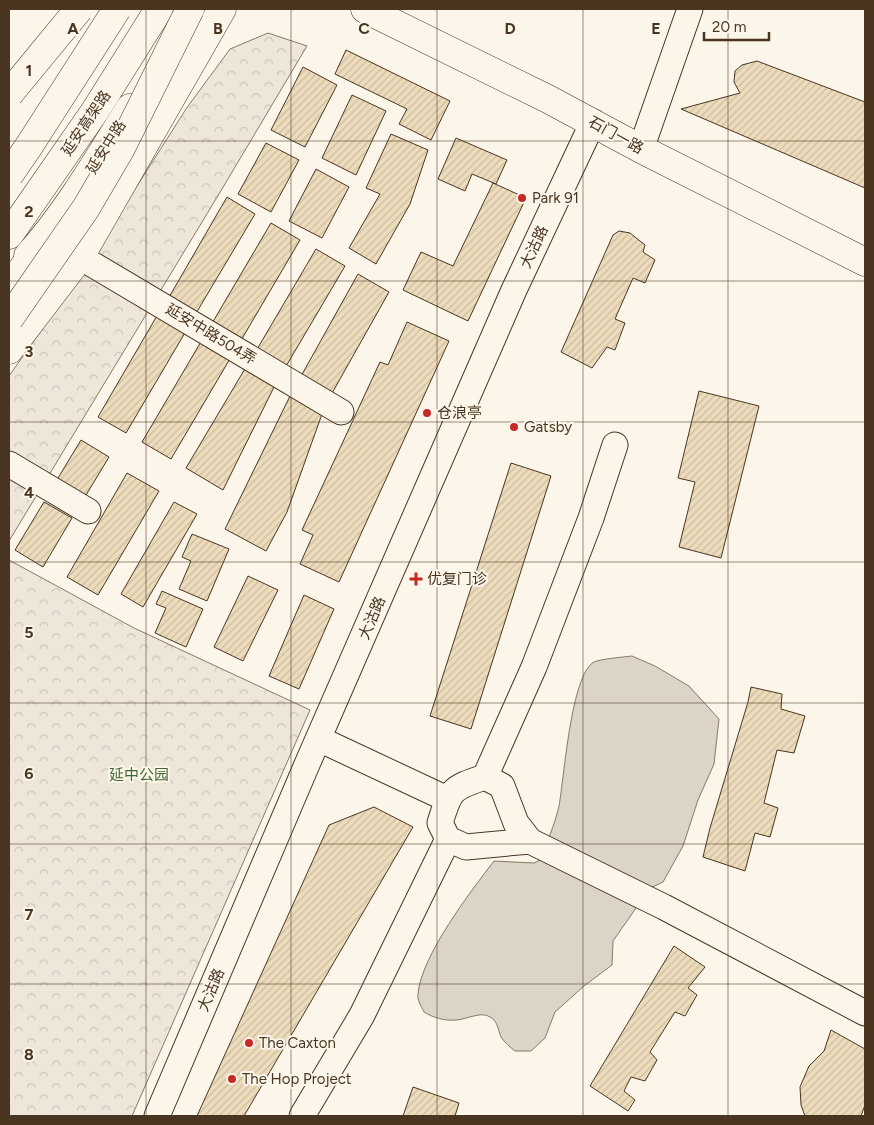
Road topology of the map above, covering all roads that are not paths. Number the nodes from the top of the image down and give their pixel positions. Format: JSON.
{"nodes":[{"id":1,"x":68,"y":9,"type":"edge"},
{"id":2,"x":79,"y":9,"type":"edge"},
{"id":3,"x":118,"y":9,"type":"edge"},
{"id":4,"x":159,"y":9,"type":"edge"},
{"id":5,"x":191,"y":9,"type":"edge"},
{"id":6,"x":222,"y":9,"type":"edge"},
{"id":7,"x":366,"y":9,"type":"edge"},
{"id":8,"x":690,"y":9,"type":"edge"},
{"id":9,"x":9,"y":94,"type":"edge"},
{"id":10,"x":9,"y":99,"type":"edge"},
{"id":11,"x":63,"y":101,"type":"junction"},
{"id":12,"x":593,"y":122,"type":"junction"},
{"id":13,"x":641,"y":150,"type":"junction"},
{"id":14,"x":9,"y":166,"type":"edge"},
{"id":15,"x":9,"y":176,"type":"edge"},
{"id":16,"x":9,"y":235,"type":"edge"},
{"id":17,"x":45,"y":238,"type":"junction"},
{"id":18,"x":80,"y":257,"type":"junction"},
{"id":19,"x":865,"y":262,"type":"edge"},
{"id":20,"x":9,"y":277,"type":"edge"},
{"id":21,"x":9,"y":287,"type":"edge"},
{"id":22,"x":9,"y":319,"type":"edge"},
{"id":23,"x":9,"y":350,"type":"edge"},
{"id":24,"x":341,"y":412,"type":"dead end"},
{"id":25,"x":615,"y":446,"type":"dead end"},
{"id":26,"x":9,"y":464,"type":"edge"},
{"id":27,"x":88,"y":511,"type":"dead end"},
{"id":28,"x":319,"y":739,"type":"junction"},
{"id":29,"x":485,"y":776,"type":"junction"},
{"id":30,"x":448,"y":799,"type":"junction"},
{"id":31,"x":448,"y":839,"type":"junction"},
{"id":32,"x":533,"y":842,"type":"junction"},
{"id":33,"x":865,"y":1013,"type":"edge"},
{"id":34,"x":157,"y":1116,"type":"edge"},
{"id":35,"x":302,"y":1116,"type":"edge"}],
"edges":[{"from":1,"to":10,"type":"main road"},
{"from":2,"to":9,"type":"main road","bridge":true},
{"from":3,"to":11,"type":"main road"},
{"from":3,"to":15,"type":"main road","bridge":true},
{"from":4,"to":16,"type":"main road","name":"延安高架路"},
{"from":5,"to":17,"type":"main road","name":"延安中路"},
{"from":5,"to":22,"type":"main road","bridge":true},
{"from":6,"to":18,"type":"main road"},
{"from":7,"to":12,"type":"main road","name":"石门一路"},
{"from":8,"to":13,"type":"street"},
{"from":11,"to":14,"type":"main road"},
{"from":11,"to":15,"type":"main road"},
{"from":12,"to":13,"type":"main road","name":"石门一路"},
{"from":12,"to":28,"type":"street","name":"大沽路"},
{"from":13,"to":19,"type":"main road","name":"石门一路"},
{"from":17,"to":20,"type":"main road","name":"延安中路"},
{"from":17,"to":21,"type":"main road"},
{"from":18,"to":23,"type":"main road"},
{"from":18,"to":24,"type":"street","name":"延安中路504弄"},
{"from":25,"to":29,"type":"street"},
{"from":26,"to":27,"type":"street"},
{"from":28,"to":30,"type":"street"},
{"from":28,"to":34,"type":"street","name":"大沽路"},
{"from":29,"to":30,"type":"street"},
{"from":29,"to":32,"type":"street"},
{"from":30,"to":31,"type":"street"},
{"from":31,"to":32,"type":"street"},
{"from":31,"to":35,"type":"street"},
{"from":32,"to":33,"type":"street"}]}
